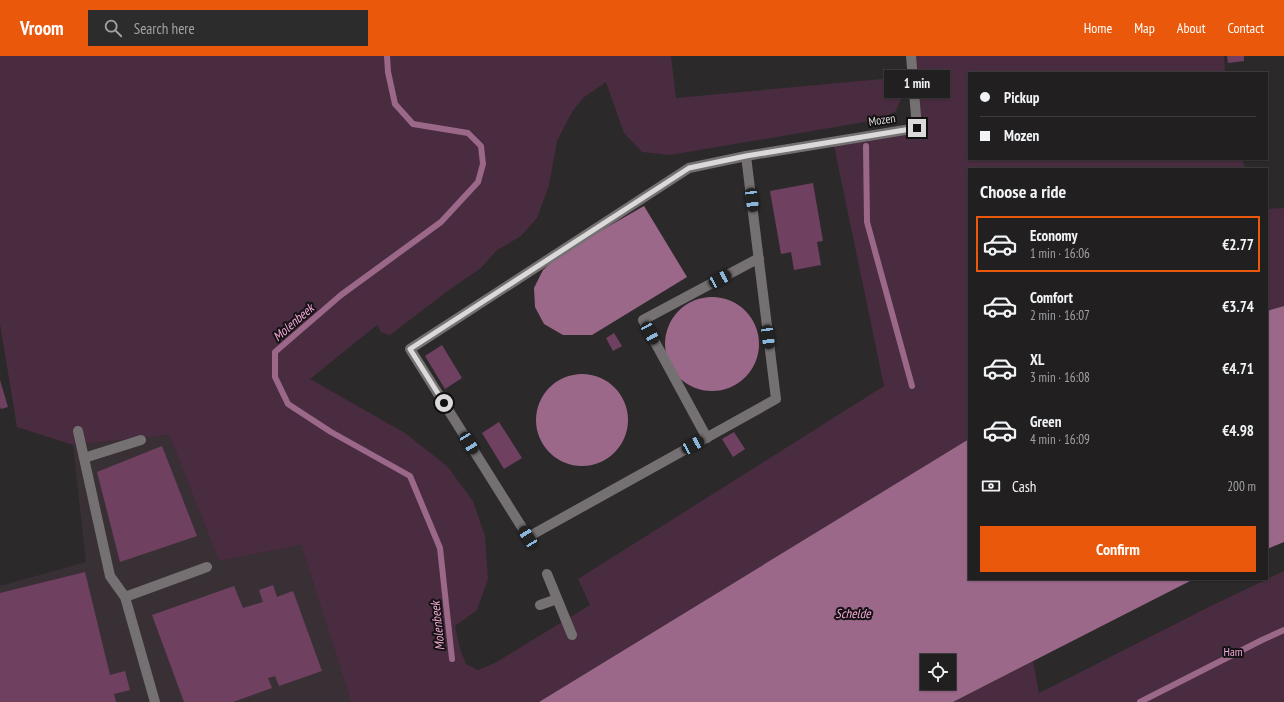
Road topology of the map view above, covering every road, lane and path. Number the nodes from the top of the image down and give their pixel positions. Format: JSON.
{"nodes":[{"id":1,"x":911,"y":56,"type":"edge"},
{"id":2,"x":746,"y":156,"type":"junction"},
{"id":3,"x":759,"y":258,"type":"junction"},
{"id":4,"x":78,"y":431,"type":"dead end"},
{"id":5,"x":707,"y":438,"type":"junction"},
{"id":6,"x":141,"y":440,"type":"dead end"},
{"id":7,"x":84,"y":458,"type":"junction"},
{"id":8,"x":207,"y":567,"type":"dead end"},
{"id":9,"x":547,"y":574,"type":"dead end"},
{"id":10,"x":125,"y":597,"type":"junction"},
{"id":11,"x":557,"y":599,"type":"junction"},
{"id":12,"x":540,"y":605,"type":"dead end"},
{"id":13,"x":572,"y":636,"type":"dead end"},
{"id":14,"x":155,"y":702,"type":"edge"}],
"edges":[{"from":1,"to":2,"type":"street","name":"Mozen"},
{"from":2,"to":3,"type":"street"},
{"from":2,"to":5,"type":"street"},
{"from":3,"to":5,"type":"street"},
{"from":3,"to":5,"type":"street"},
{"from":4,"to":7,"type":"street"},
{"from":6,"to":7,"type":"street"},
{"from":7,"to":10,"type":"street"},
{"from":8,"to":10,"type":"street"},
{"from":9,"to":11,"type":"street"},
{"from":10,"to":14,"type":"street"},
{"from":11,"to":12,"type":"street"},
{"from":11,"to":13,"type":"street"}]}
